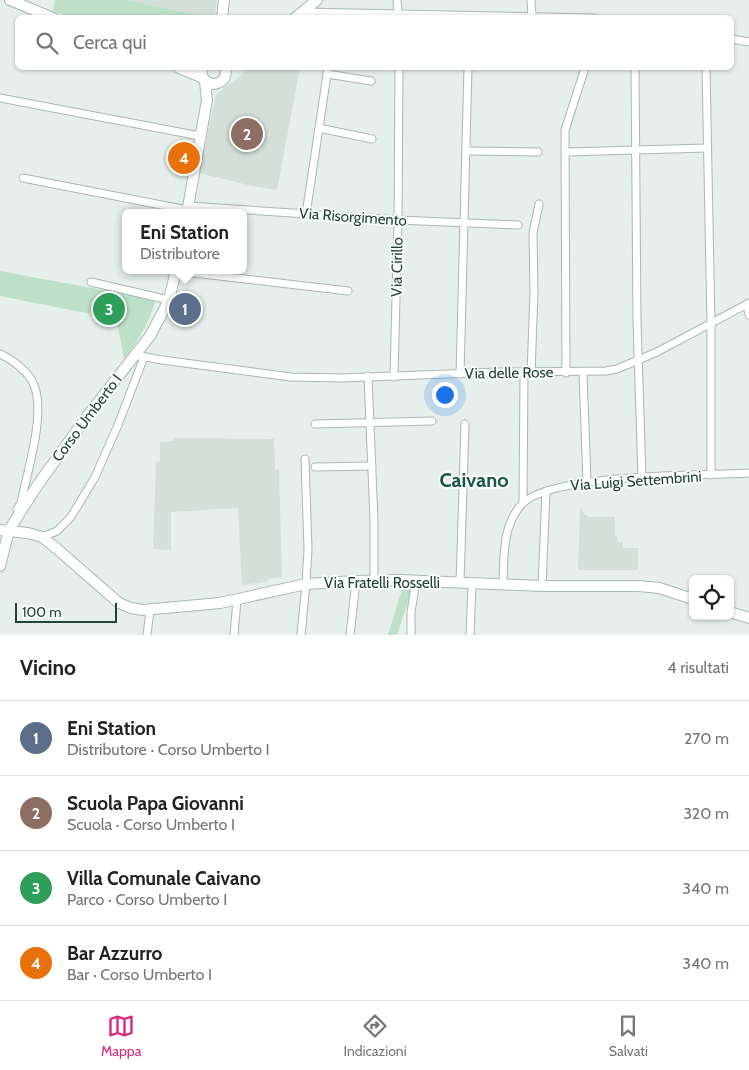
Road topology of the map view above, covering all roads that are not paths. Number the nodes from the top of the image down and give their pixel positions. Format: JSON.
{"nodes":[{"id":1,"x":10,"y":0,"type":"edge"},
{"id":2,"x":224,"y":0,"type":"edge"},
{"id":3,"x":317,"y":0,"type":"edge"},
{"id":4,"x":398,"y":0,"type":"edge"},
{"id":5,"x":531,"y":0,"type":"edge"},
{"id":6,"x":46,"y":15,"type":"edge"},
{"id":7,"x":222,"y":15,"type":"edge"},
{"id":8,"x":299,"y":15,"type":"edge"},
{"id":9,"x":338,"y":15,"type":"edge"},
{"id":10,"x":399,"y":15,"type":"edge"},
{"id":11,"x":532,"y":15,"type":"edge"},
{"id":12,"x":734,"y":39,"type":"edge"},
{"id":13,"x":749,"y":42,"type":"edge"},
{"id":14,"x":183,"y":70,"type":"edge"},
{"id":15,"x":202,"y":70,"type":"edge"},
{"id":16,"x":398,"y":70,"type":"edge"},
{"id":17,"x":468,"y":70,"type":"edge"},
{"id":18,"x":585,"y":70,"type":"edge"},
{"id":19,"x":635,"y":70,"type":"edge"},
{"id":20,"x":706,"y":70,"type":"edge"},
{"id":21,"x":328,"y":71,"type":"edge"},
{"id":22,"x":223,"y":76,"type":"edge"},
{"id":23,"x":204,"y":80,"type":"junction"},
{"id":24,"x":371,"y":81,"type":"dead end"},
{"id":25,"x":0,"y":98,"type":"edge"},
{"id":26,"x":207,"y":100,"type":"junction"},
{"id":27,"x":319,"y":128,"type":"junction"},
{"id":28,"x":200,"y":136,"type":"junction"},
{"id":29,"x":372,"y":139,"type":"dead end"},
{"id":30,"x":707,"y":148,"type":"junction"},
{"id":31,"x":636,"y":149,"type":"junction"},
{"id":32,"x":466,"y":151,"type":"junction"},
{"id":33,"x":538,"y":152,"type":"dead end"},
{"id":34,"x":566,"y":152,"type":"junction"},
{"id":35,"x":23,"y":178,"type":"dead end"},
{"id":36,"x":539,"y":204,"type":"dead end"},
{"id":37,"x":182,"y":209,"type":"edge"},
{"id":38,"x":187,"y":209,"type":"edge"},
{"id":39,"x":247,"y":212,"type":"edge"},
{"id":40,"x":306,"y":214,"type":"junction"},
{"id":41,"x":398,"y":220,"type":"junction"},
{"id":42,"x":464,"y":223,"type":"junction"},
{"id":43,"x":518,"y":225,"type":"dead end"},
{"id":44,"x":175,"y":274,"type":"edge"},
{"id":45,"x":202,"y":274,"type":"edge"},
{"id":46,"x":91,"y":282,"type":"dead end"},
{"id":47,"x":348,"y":291,"type":"dead end"},
{"id":48,"x":169,"y":300,"type":"junction"},
{"id":49,"x":748,"y":303,"type":"edge"},
{"id":50,"x":749,"y":315,"type":"edge"},
{"id":51,"x":711,"y":324,"type":"junction"},
{"id":52,"x":0,"y":354,"type":"edge"},
{"id":53,"x":140,"y":356,"type":"junction"},
{"id":54,"x":639,"y":360,"type":"junction"},
{"id":55,"x":527,"y":372,"type":"junction"},
{"id":56,"x":566,"y":373,"type":"junction"},
{"id":57,"x":583,"y":373,"type":"junction"},
{"id":58,"x":460,"y":374,"type":"junction"},
{"id":59,"x":368,"y":376,"type":"junction"},
{"id":60,"x":394,"y":377,"type":"junction"},
{"id":61,"x":432,"y":421,"type":"dead end"},
{"id":62,"x":371,"y":423,"type":"junction"},
{"id":63,"x":315,"y":424,"type":"dead end"},
{"id":64,"x":466,"y":424,"type":"dead end"},
{"id":65,"x":304,"y":459,"type":"dead end"},
{"id":66,"x":372,"y":466,"type":"junction"},
{"id":67,"x":315,"y":467,"type":"dead end"},
{"id":68,"x":749,"y":473,"type":"edge"},
{"id":69,"x":711,"y":476,"type":"junction"},
{"id":70,"x":642,"y":478,"type":"junction"},
{"id":71,"x":587,"y":482,"type":"junction"},
{"id":72,"x":546,"y":491,"type":"junction"},
{"id":73,"x":522,"y":503,"type":"junction"},
{"id":74,"x":4,"y":530,"type":"edge"},
{"id":75,"x":42,"y":537,"type":"junction"},
{"id":76,"x":0,"y":566,"type":"edge"},
{"id":77,"x":356,"y":580,"type":"junction"},
{"id":78,"x":374,"y":580,"type":"junction"},
{"id":79,"x":416,"y":581,"type":"junction"},
{"id":80,"x":460,"y":583,"type":"junction"},
{"id":81,"x":306,"y":584,"type":"junction"},
{"id":82,"x":472,"y":584,"type":"junction"},
{"id":83,"x":503,"y":585,"type":"junction"},
{"id":84,"x":542,"y":586,"type":"junction"},
{"id":85,"x":689,"y":598,"type":"edge"},
{"id":86,"x":237,"y":600,"type":"junction"},
{"id":87,"x":150,"y":610,"type":"junction"},
{"id":88,"x":734,"y":613,"type":"edge"},
{"id":89,"x":749,"y":618,"type":"edge"},
{"id":90,"x":147,"y":635,"type":"edge"},
{"id":91,"x":234,"y":635,"type":"edge"},
{"id":92,"x":301,"y":635,"type":"edge"},
{"id":93,"x":350,"y":635,"type":"edge"},
{"id":94,"x":411,"y":635,"type":"edge"},
{"id":95,"x":470,"y":635,"type":"edge"}],
"edges":[{"from":1,"to":6,"type":"main road"},
{"from":2,"to":7,"type":"main road"},
{"from":3,"to":8,"type":"main road"},
{"from":4,"to":10,"type":"street"},
{"from":5,"to":11,"type":"street"},
{"from":8,"to":9,"type":"street"},
{"from":9,"to":10,"type":"street"},
{"from":12,"to":13,"type":"street"},
{"from":14,"to":23,"type":"main road"},
{"from":15,"to":23,"type":"main road"},
{"from":16,"to":41,"type":"street","name":"Via Cirillo"},
{"from":17,"to":32,"type":"street"},
{"from":18,"to":34,"type":"street"},
{"from":19,"to":31,"type":"street"},
{"from":20,"to":30,"type":"street"},
{"from":21,"to":24,"type":"street"},
{"from":21,"to":27,"type":"street"},
{"from":22,"to":23,"type":"main road"},
{"from":22,"to":26,"type":"main road"},
{"from":23,"to":26,"type":"main road"},
{"from":25,"to":28,"type":"street"},
{"from":26,"to":28,"type":"main road"},
{"from":27,"to":29,"type":"street"},
{"from":27,"to":40,"type":"street"},
{"from":28,"to":38,"type":"main road"},
{"from":30,"to":31,"type":"street"},
{"from":30,"to":51,"type":"street"},
{"from":31,"to":34,"type":"street"},
{"from":31,"to":54,"type":"street"},
{"from":32,"to":33,"type":"street"},
{"from":32,"to":42,"type":"street"},
{"from":34,"to":56,"type":"street"},
{"from":35,"to":37,"type":"street","name":"Via Risorgimento"},
{"from":36,"to":55,"type":"street"},
{"from":39,"to":40,"type":"street","name":"Via Risorgimento"},
{"from":40,"to":41,"type":"street","name":"Via Risorgimento"},
{"from":41,"to":42,"type":"street","name":"Via Risorgimento"},
{"from":41,"to":60,"type":"street","name":"Via Cirillo"},
{"from":42,"to":43,"type":"street","name":"Via Risorgimento"},
{"from":42,"to":58,"type":"street"},
{"from":44,"to":48,"type":"main road","name":"Corso Umberto I"},
{"from":45,"to":47,"type":"street"},
{"from":46,"to":48,"type":"street"},
{"from":48,"to":53,"type":"main road","name":"Corso Umberto I"},
{"from":49,"to":50,"type":"street"},
{"from":49,"to":51,"type":"street","name":"Via delle Rose"},
{"from":51,"to":54,"type":"street","name":"Via delle Rose"},
{"from":51,"to":69,"type":"street"},
{"from":52,"to":74,"type":"street"},
{"from":53,"to":59,"type":"street","name":"Via delle Rose"},
{"from":53,"to":74,"type":"main road","name":"Corso Umberto I"},
{"from":53,"to":75,"type":"street"},
{"from":54,"to":57,"type":"street","name":"Via delle Rose"},
{"from":54,"to":70,"type":"street"},
{"from":55,"to":56,"type":"street","name":"Via delle Rose"},
{"from":55,"to":58,"type":"street","name":"Via delle Rose"},
{"from":55,"to":73,"type":"street"},
{"from":56,"to":57,"type":"street","name":"Via delle Rose"},
{"from":57,"to":71,"type":"street"},
{"from":58,"to":60,"type":"street","name":"Via delle Rose"},
{"from":59,"to":60,"type":"street","name":"Via delle Rose"},
{"from":59,"to":62,"type":"street"},
{"from":61,"to":62,"type":"street"},
{"from":62,"to":63,"type":"street"},
{"from":62,"to":66,"type":"street"},
{"from":64,"to":80,"type":"street"},
{"from":65,"to":81,"type":"street"},
{"from":66,"to":67,"type":"street"},
{"from":66,"to":78,"type":"street"},
{"from":68,"to":69,"type":"street","name":"Via Luigi Settembrini"},
{"from":69,"to":70,"type":"street","name":"Via Luigi Settembrini"},
{"from":70,"to":71,"type":"street","name":"Via Luigi Settembrini"},
{"from":71,"to":72,"type":"street","name":"Via Luigi Settembrini"},
{"from":72,"to":73,"type":"street","name":"Via Luigi Settembrini"},
{"from":72,"to":84,"type":"street"},
{"from":73,"to":83,"type":"street"},
{"from":74,"to":75,"type":"main road","name":"Via Fratelli Rosselli"},
{"from":74,"to":76,"type":"main road","name":"Corso Umberto I"},
{"from":75,"to":87,"type":"main road","name":"Via Fratelli Rosselli"},
{"from":77,"to":78,"type":"main road","name":"Via Fratelli Rosselli"},
{"from":77,"to":81,"type":"main road","name":"Via Fratelli Rosselli"},
{"from":77,"to":93,"type":"street"},
{"from":78,"to":79,"type":"main road","name":"Via Fratelli Rosselli"},
{"from":79,"to":80,"type":"main road","name":"Via Fratelli Rosselli"},
{"from":79,"to":94,"type":"street"},
{"from":80,"to":82,"type":"main road","name":"Via Fratelli Rosselli"},
{"from":81,"to":86,"type":"main road","name":"Via Fratelli Rosselli"},
{"from":81,"to":92,"type":"street"},
{"from":82,"to":83,"type":"main road","name":"Via Fratelli Rosselli"},
{"from":82,"to":95,"type":"street"},
{"from":83,"to":84,"type":"main road","name":"Via Fratelli Rosselli"},
{"from":84,"to":85,"type":"main road","name":"Via Fratelli Rosselli"},
{"from":86,"to":87,"type":"main road","name":"Via Fratelli Rosselli"},
{"from":86,"to":91,"type":"street"},
{"from":87,"to":90,"type":"street"},
{"from":88,"to":89,"type":"main road"}]}
